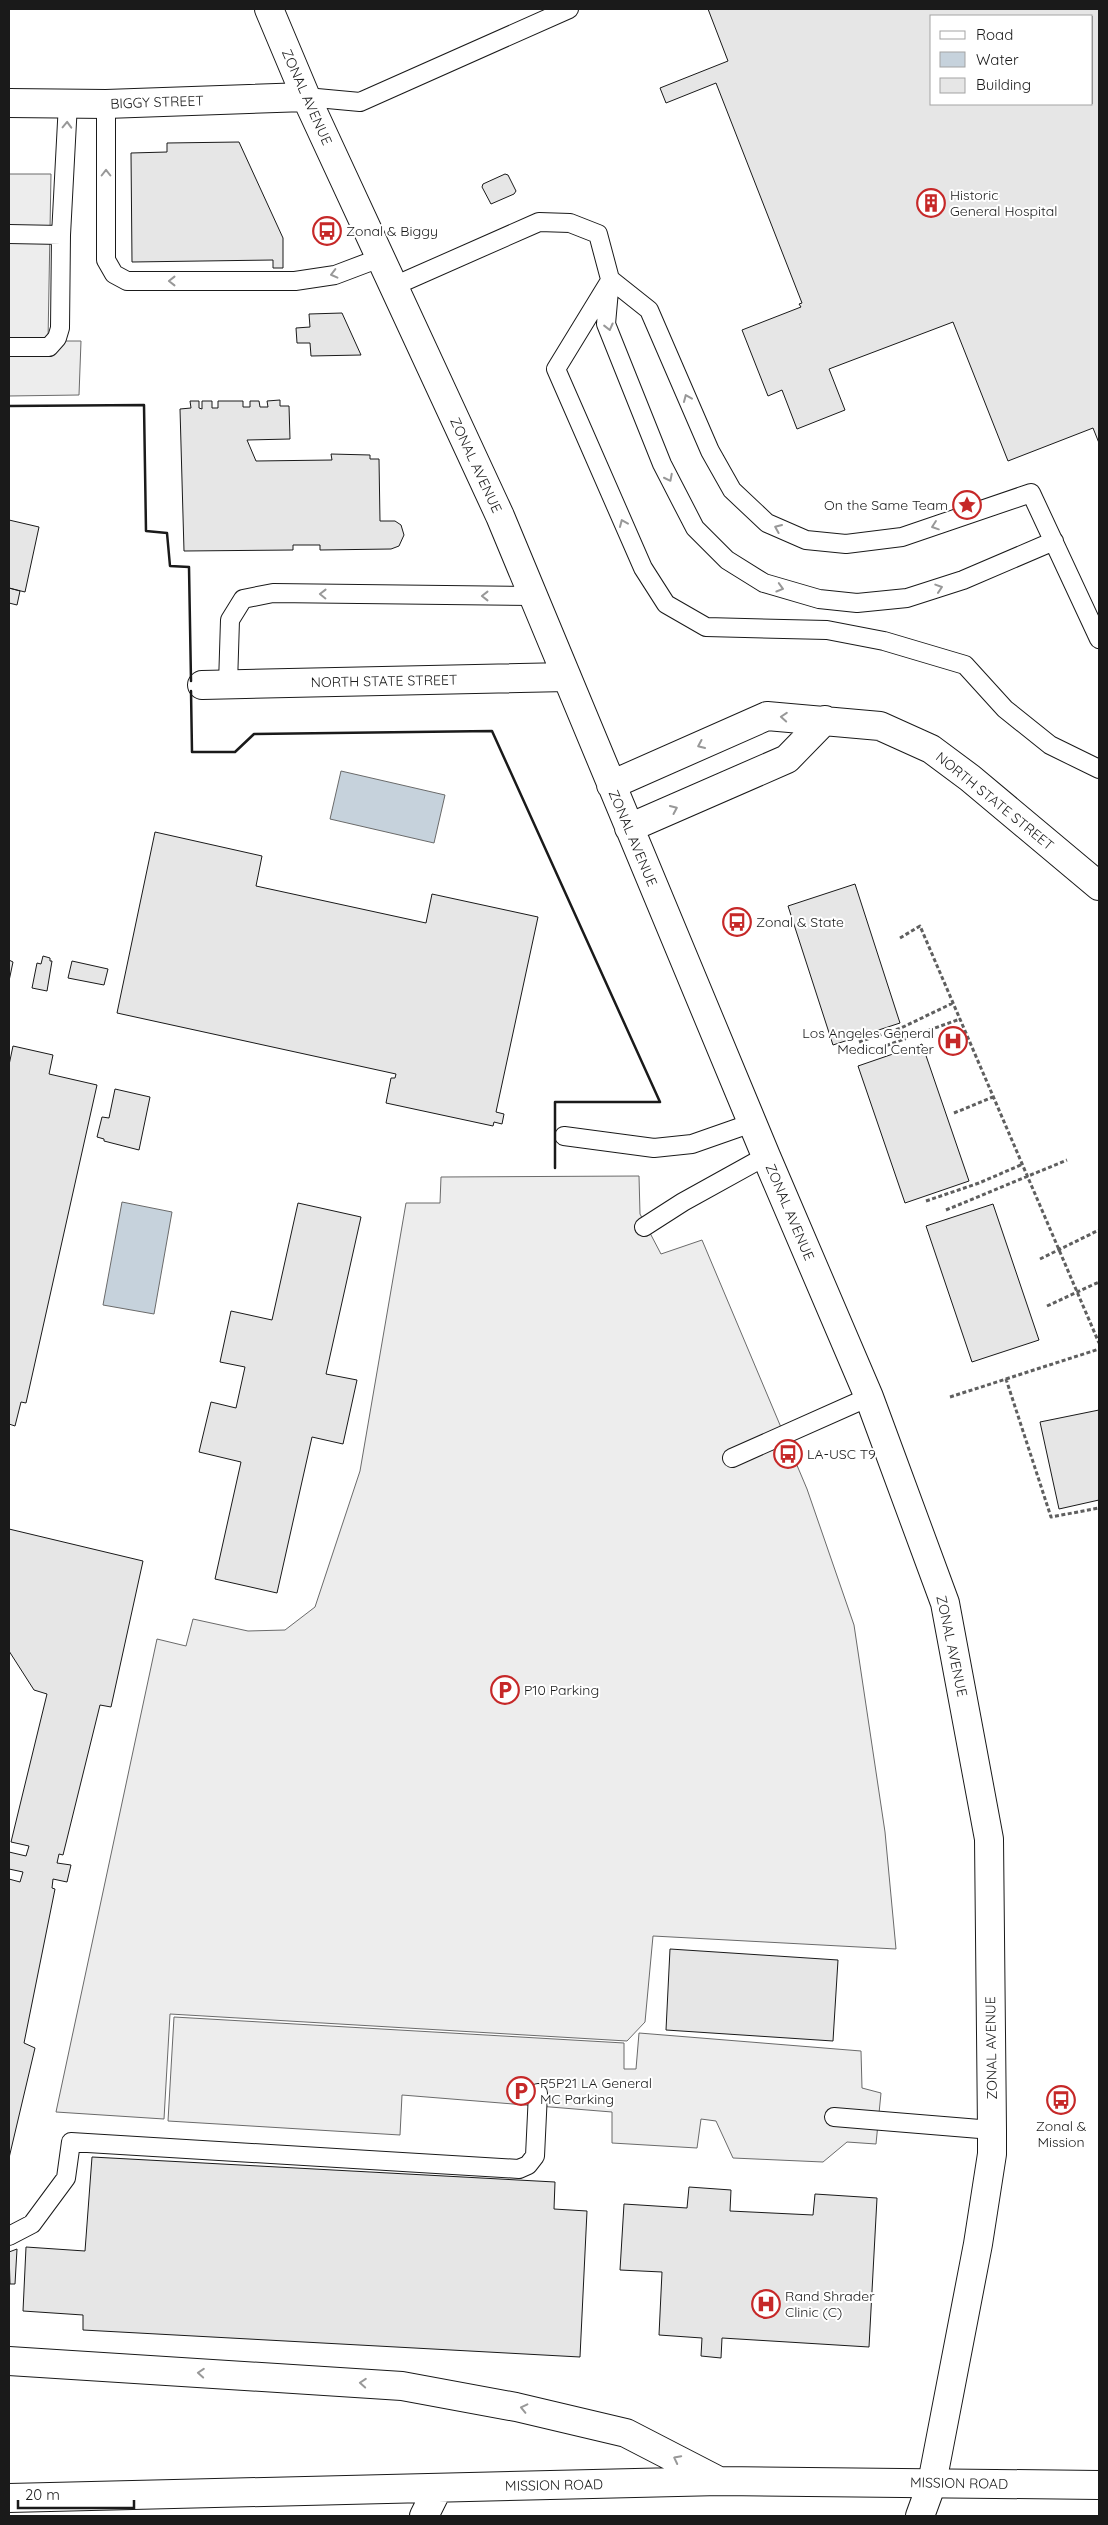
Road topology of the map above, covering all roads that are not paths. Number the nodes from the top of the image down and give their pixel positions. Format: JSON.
{"nodes":[{"id":1,"x":269,"y":9,"type":"edge"},
{"id":2,"x":569,"y":9,"type":"edge"},
{"id":3,"x":306,"y":97,"type":"junction"},
{"id":4,"x":68,"y":103,"type":"junction"},
{"id":5,"x":9,"y":104,"type":"edge"},
{"id":6,"x":106,"y":104,"type":"junction"},
{"id":7,"x":9,"y":234,"type":"edge"},
{"id":8,"x":61,"y":235,"type":"junction"},
{"id":9,"x":380,"y":258,"type":"junction"},
{"id":10,"x":610,"y":279,"type":"junction"},
{"id":11,"x":394,"y":286,"type":"junction"},
{"id":12,"x":9,"y":347,"type":"edge"},
{"id":13,"x":1054,"y":542,"type":"junction"},
{"id":14,"x":534,"y":596,"type":"junction"},
{"id":15,"x":1099,"y":639,"type":"edge"},
{"id":16,"x":567,"y":677,"type":"junction"},
{"id":17,"x":215,"y":685,"type":"joint"},
{"id":18,"x":824,"y":720,"type":"junction"},
{"id":19,"x":1099,"y":769,"type":"edge"},
{"id":20,"x":611,"y":785,"type":"junction"},
{"id":21,"x":630,"y":828,"type":"junction"},
{"id":22,"x":1099,"y":886,"type":"edge"},
{"id":23,"x":752,"y":1123,"type":"junction"},
{"id":24,"x":564,"y":1136,"type":"dead end"},
{"id":25,"x":766,"y":1156,"type":"junction"},
{"id":26,"x":644,"y":1227,"type":"dead end"},
{"id":27,"x":869,"y":1397,"type":"junction"},
{"id":28,"x":732,"y":1458,"type":"dead end"},
{"id":29,"x":538,"y":2093,"type":"dead end"},
{"id":30,"x":834,"y":2117,"type":"dead end"},
{"id":31,"x":992,"y":2130,"type":"junction"},
{"id":32,"x":9,"y":2236,"type":"edge"},
{"id":33,"x":9,"y":2361,"type":"edge"},
{"id":34,"x":720,"y":2481,"type":"junction"},
{"id":35,"x":932,"y":2483,"type":"junction"},
{"id":36,"x":1099,"y":2485,"type":"edge"},
{"id":37,"x":438,"y":2488,"type":"junction"},
{"id":38,"x":9,"y":2498,"type":"edge"},
{"id":39,"x":424,"y":2516,"type":"edge"},
{"id":40,"x":920,"y":2516,"type":"edge"}],
"edges":[{"from":1,"to":3,"type":"street","name":"ZONAL AVENUE"},
{"from":2,"to":3,"type":"lane"},
{"from":3,"to":6,"type":"street","name":"BIGGY STREET"},
{"from":3,"to":9,"type":"street","name":"ZONAL AVENUE"},
{"from":4,"to":5,"type":"street","name":"BIGGY STREET"},
{"from":4,"to":6,"type":"street","name":"BIGGY STREET"},
{"from":8,"to":4,"type":"lane","one_way":true},
{"from":9,"to":6,"type":"lane","one_way":true},
{"from":7,"to":8,"type":"lane"},
{"from":8,"to":12,"type":"lane"},
{"from":9,"to":11,"type":"street","name":"ZONAL AVENUE"},
{"from":10,"to":11,"type":"lane"},
{"from":13,"to":10,"type":"lane","one_way":true},
{"from":10,"to":13,"type":"lane","one_way":true},
{"from":19,"to":10,"type":"lane","one_way":true},
{"from":11,"to":14,"type":"street","name":"ZONAL AVENUE"},
{"from":13,"to":15,"type":"lane"},
{"from":14,"to":16,"type":"street","name":"ZONAL AVENUE"},
{"from":14,"to":17,"type":"lane","one_way":true},
{"from":16,"to":17,"type":"street","name":"NORTH STATE STREET"},
{"from":16,"to":20,"type":"street","name":"ZONAL AVENUE"},
{"from":18,"to":20,"type":"street","name":"NORTH STATE STREET","one_way":true},
{"from":21,"to":18,"type":"street","one_way":true},
{"from":18,"to":22,"type":"street","name":"NORTH STATE STREET"},
{"from":20,"to":21,"type":"street","name":"ZONAL AVENUE"},
{"from":21,"to":23,"type":"street","name":"ZONAL AVENUE"},
{"from":23,"to":24,"type":"lane"},
{"from":23,"to":25,"type":"street","name":"ZONAL AVENUE"},
{"from":25,"to":26,"type":"lane"},
{"from":25,"to":27,"type":"street","name":"ZONAL AVENUE"},
{"from":27,"to":28,"type":"lane"},
{"from":27,"to":31,"type":"street","name":"ZONAL AVENUE"},
{"from":29,"to":32,"type":"lane"},
{"from":30,"to":31,"type":"lane"},
{"from":31,"to":35,"type":"street","name":"ZONAL AVENUE"},
{"from":34,"to":33,"type":"street","one_way":true},
{"from":34,"to":35,"type":"street","name":"MISSION ROAD"},
{"from":34,"to":37,"type":"street","name":"MISSION ROAD"},
{"from":35,"to":36,"type":"street","name":"MISSION ROAD"},
{"from":35,"to":40,"type":"street","name":"ZONAL AVENUE"},
{"from":37,"to":38,"type":"street","name":"MISSION ROAD"},
{"from":37,"to":39,"type":"street"}]}
